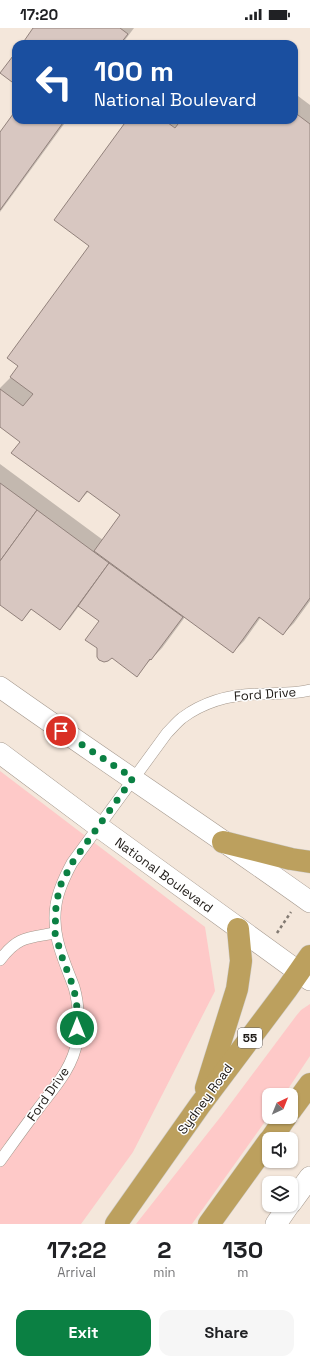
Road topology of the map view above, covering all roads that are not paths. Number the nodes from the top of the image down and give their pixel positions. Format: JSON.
{"nodes":[{"id":1,"x":0,"y":688,"type":"edge"},
{"id":2,"x":310,"y":690,"type":"edge"},
{"id":3,"x":0,"y":753,"type":"edge"},
{"id":4,"x":133,"y":778,"type":"junction"},
{"id":5,"x":98,"y":827,"type":"junction"},
{"id":6,"x":223,"y":842,"type":"junction"},
{"id":7,"x":310,"y":862,"type":"edge"},
{"id":8,"x":310,"y":902,"type":"edge"},
{"id":9,"x":238,"y":929,"type":"junction"},
{"id":10,"x":55,"y":933,"type":"junction"},
{"id":11,"x":0,"y":960,"type":"edge"},
{"id":12,"x":306,"y":969,"type":"edge"},
{"id":13,"x":310,"y":1084,"type":"edge"},
{"id":14,"x":298,"y":1100,"type":"edge"},
{"id":15,"x":200,"y":1105,"type":"junction"},
{"id":16,"x":262,"y":1151,"type":"edge"},
{"id":17,"x":0,"y":1160,"type":"edge"},
{"id":18,"x":310,"y":1176,"type":"edge"},
{"id":19,"x":298,"y":1193,"type":"edge"},
{"id":20,"x":284,"y":1212,"type":"edge"},
{"id":21,"x":116,"y":1224,"type":"edge"},
{"id":22,"x":210,"y":1224,"type":"edge"},
{"id":23,"x":276,"y":1224,"type":"edge"}],
"edges":[{"from":1,"to":4,"type":"street"},
{"from":2,"to":4,"type":"lane","name":"Ford Drive"},
{"from":3,"to":5,"type":"street","name":"National Boulevard"},
{"from":4,"to":5,"type":"lane","name":"Ford Drive"},
{"from":4,"to":6,"type":"street"},
{"from":5,"to":9,"type":"street","name":"National Boulevard"},
{"from":5,"to":10,"type":"lane","name":"Ford Drive"},
{"from":6,"to":7,"type":"highway"},
{"from":6,"to":8,"type":"street"},
{"from":9,"to":12,"type":"street","name":"National Boulevard"},
{"from":9,"to":15,"type":"highway"},
{"from":10,"to":11,"type":"lane"},
{"from":10,"to":17,"type":"lane","name":"Ford Drive"},
{"from":12,"to":15,"type":"highway","name":"Sydney Road","number":"55"},
{"from":13,"to":14,"type":"highway"},
{"from":15,"to":21,"type":"highway","name":"Sydney Road","number":"55"},
{"from":16,"to":22,"type":"highway"},
{"from":18,"to":19,"type":"street"},
{"from":20,"to":23,"type":"street"}]}
